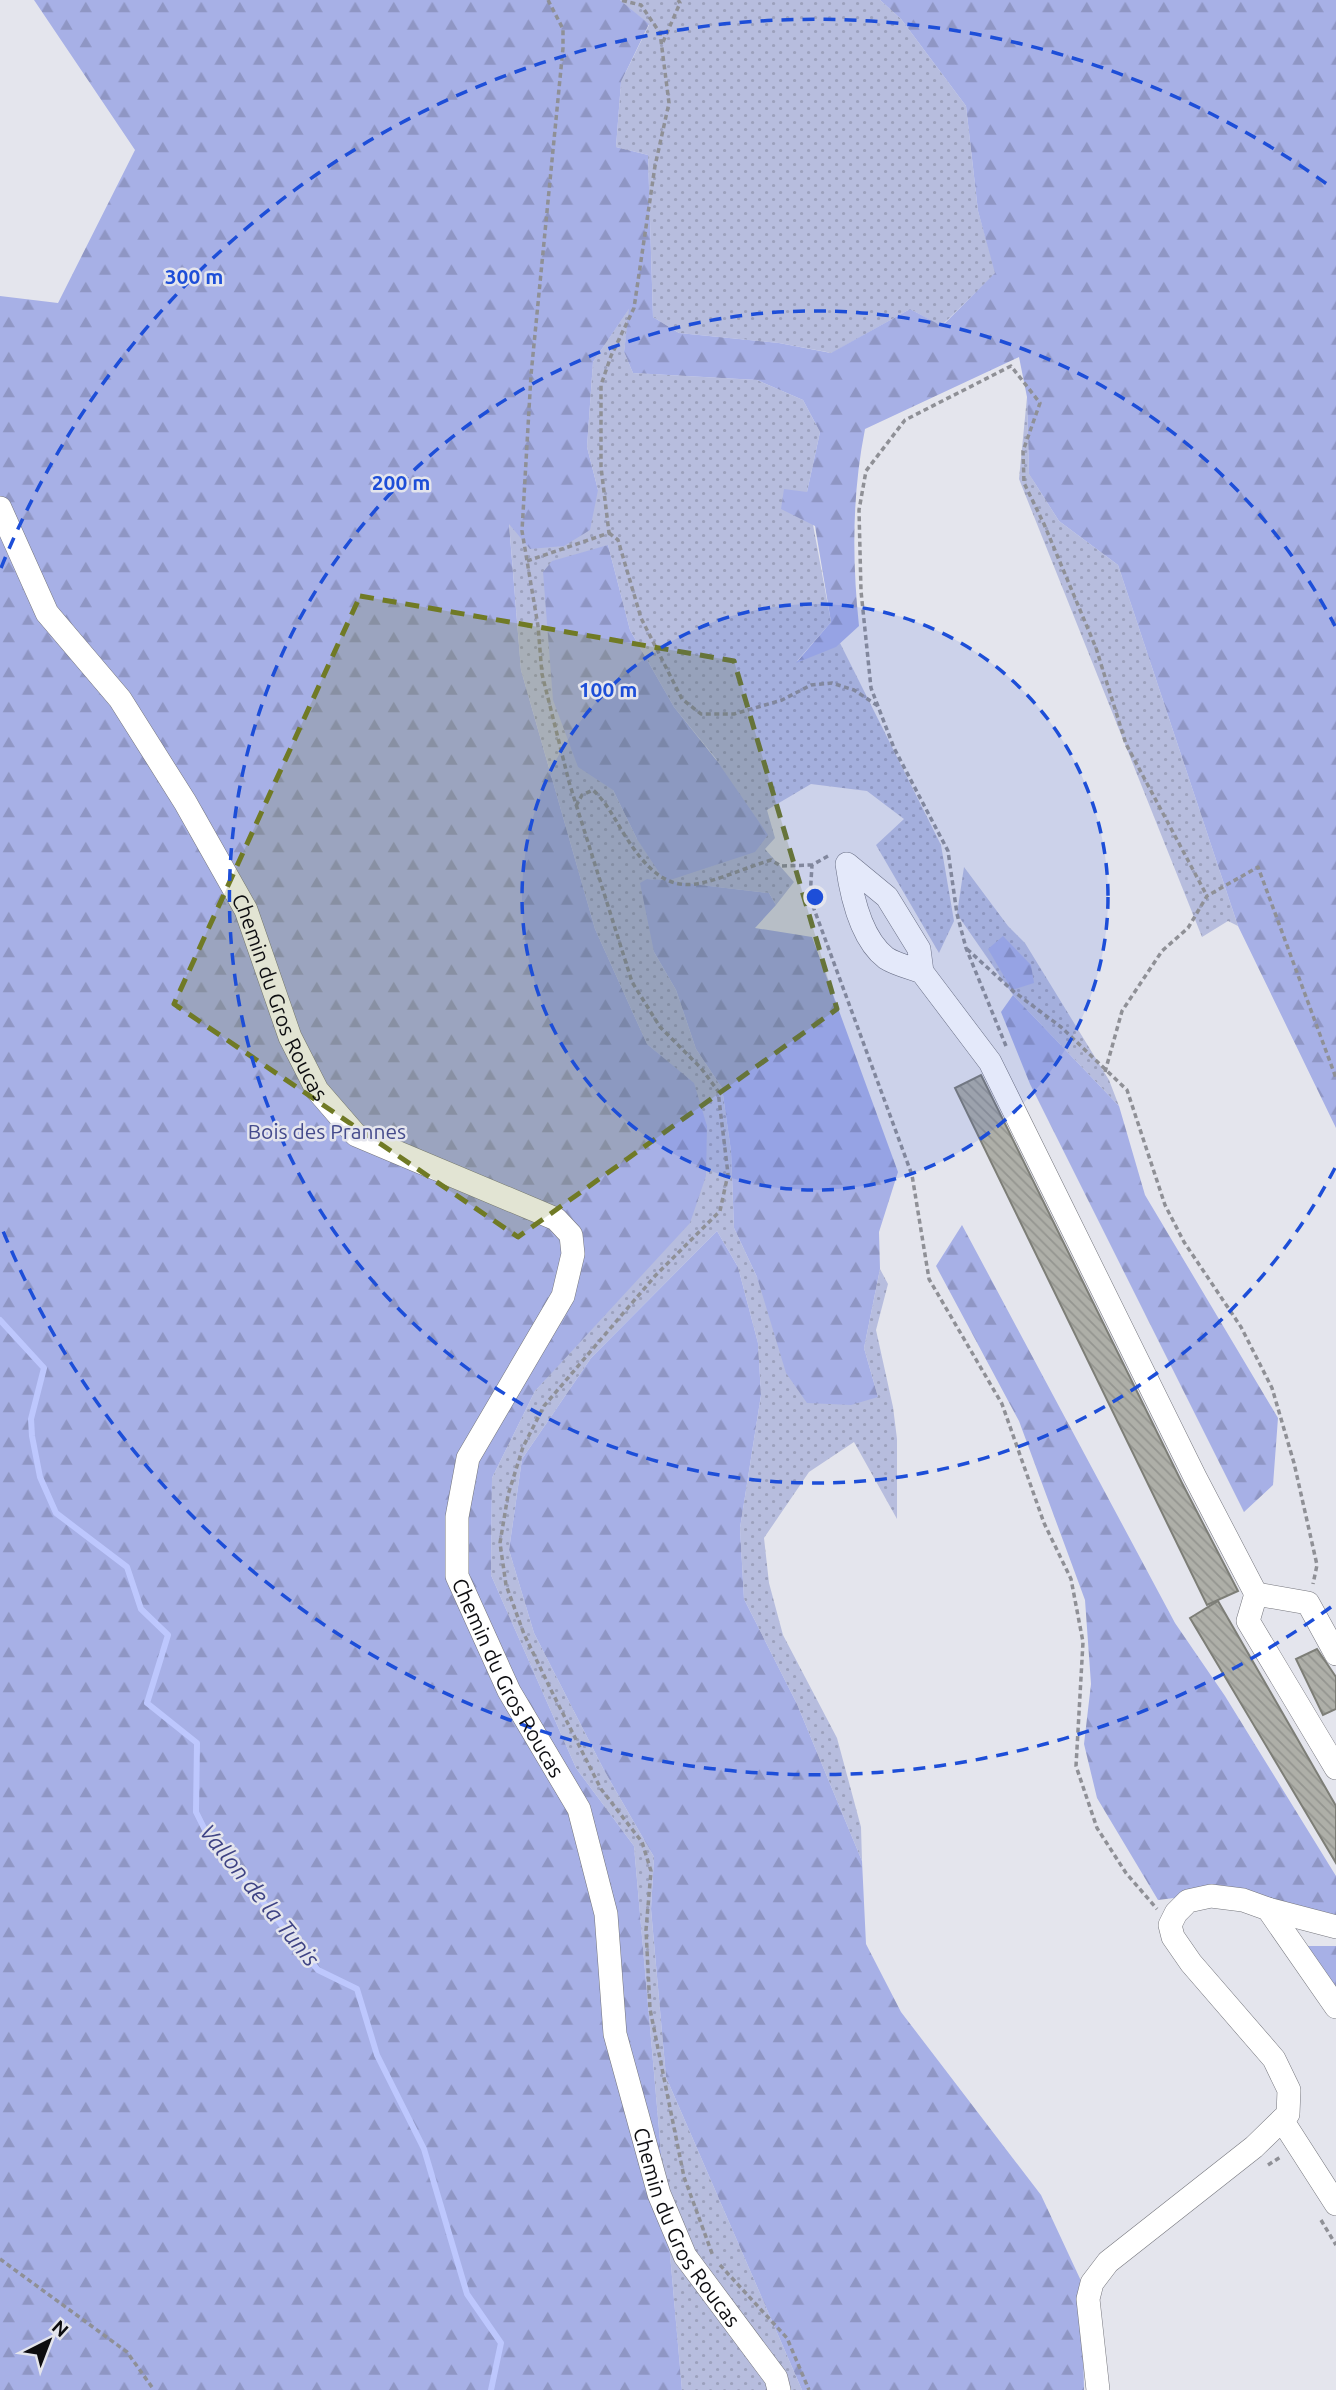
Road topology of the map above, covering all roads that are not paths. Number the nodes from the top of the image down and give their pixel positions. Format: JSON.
{"nodes":[{"id":1,"x":0,"y":508,"type":"edge"},
{"id":2,"x":922,"y":972,"type":"junction"},
{"id":3,"x":1256,"y":1594,"type":"junction"},
{"id":4,"x":1336,"y":1654,"type":"edge"},
{"id":5,"x":1336,"y":1768,"type":"edge"},
{"id":6,"x":1268,"y":1909,"type":"junction"},
{"id":7,"x":1336,"y":1927,"type":"edge"},
{"id":8,"x":1336,"y":2007,"type":"edge"},
{"id":9,"x":1282,"y":2120,"type":"junction"},
{"id":10,"x":1326,"y":2208,"type":"edge"},
{"id":11,"x":779,"y":2390,"type":"edge"},
{"id":12,"x":1098,"y":2390,"type":"edge"}],
"edges":[{"from":1,"to":11,"type":"street","name":"Chemin du Gros Roucas"},
{"from":2,"to":2,"type":"street"},
{"from":2,"to":3,"type":"street"},
{"from":3,"to":4,"type":"street"},
{"from":3,"to":5,"type":"street"},
{"from":6,"to":7,"type":"street"},
{"from":6,"to":8,"type":"street"},
{"from":6,"to":9,"type":"street"},
{"from":9,"to":10,"type":"street"},
{"from":9,"to":12,"type":"street"}]}
